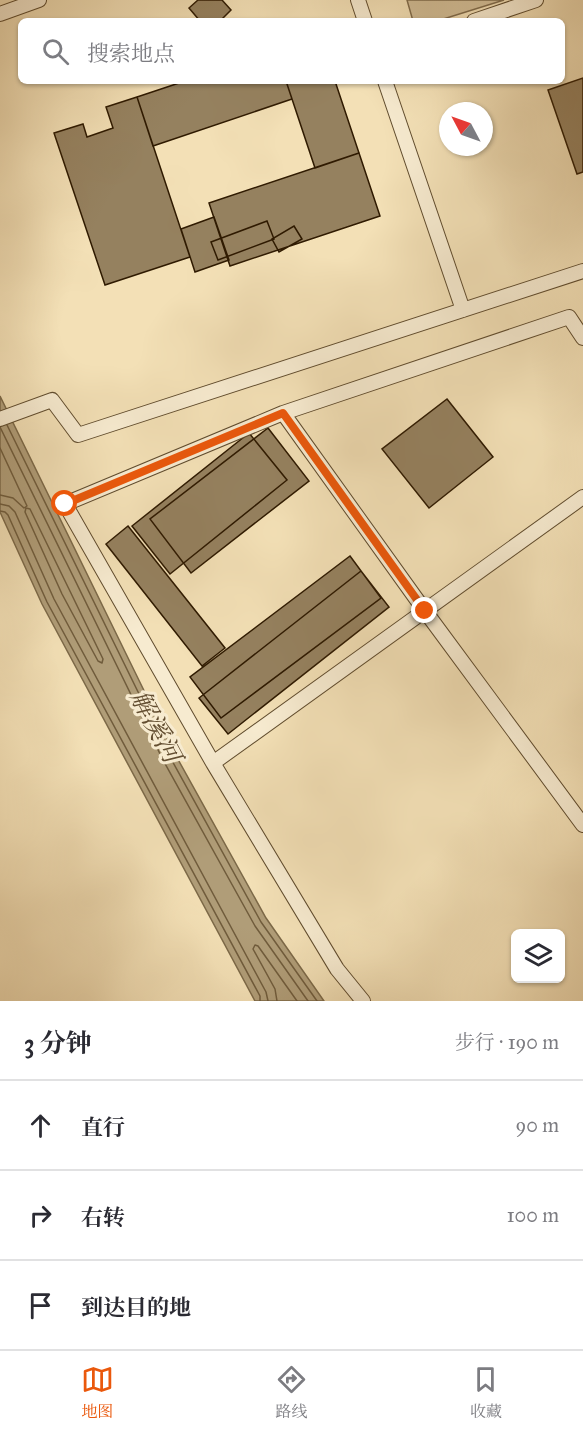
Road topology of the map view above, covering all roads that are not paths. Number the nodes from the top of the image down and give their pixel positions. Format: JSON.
{"nodes":[{"id":1,"x":39,"y":0,"type":"edge"},
{"id":2,"x":358,"y":0,"type":"edge"},
{"id":3,"x":536,"y":0,"type":"edge"},
{"id":4,"x":0,"y":14,"type":"edge"},
{"id":5,"x":364,"y":18,"type":"edge"},
{"id":6,"x":483,"y":18,"type":"edge"},
{"id":7,"x":386,"y":84,"type":"edge"},
{"id":8,"x":583,"y":272,"type":"edge"},
{"id":9,"x":463,"y":310,"type":"junction"},
{"id":10,"x":583,"y":338,"type":"edge"},
{"id":11,"x":283,"y":413,"type":"junction"},
{"id":12,"x":6,"y":417,"type":"edge"},
{"id":13,"x":583,"y":497,"type":"edge"},
{"id":14,"x":425,"y":611,"type":"junction"},
{"id":15,"x":213,"y":763,"type":"junction"},
{"id":16,"x":583,"y":825,"type":"edge"},
{"id":17,"x":363,"y":1001,"type":"edge"}],
"edges":[{"from":1,"to":4,"type":"street"},
{"from":2,"to":5,"type":"street"},
{"from":3,"to":6,"type":"street"},
{"from":7,"to":9,"type":"street"},
{"from":8,"to":9,"type":"street"},
{"from":9,"to":12,"type":"street"},
{"from":10,"to":11,"type":"street"},
{"from":11,"to":14,"type":"street"},
{"from":11,"to":15,"type":"street"},
{"from":13,"to":14,"type":"street"},
{"from":14,"to":15,"type":"street"},
{"from":14,"to":16,"type":"street"},
{"from":15,"to":17,"type":"street"}]}
